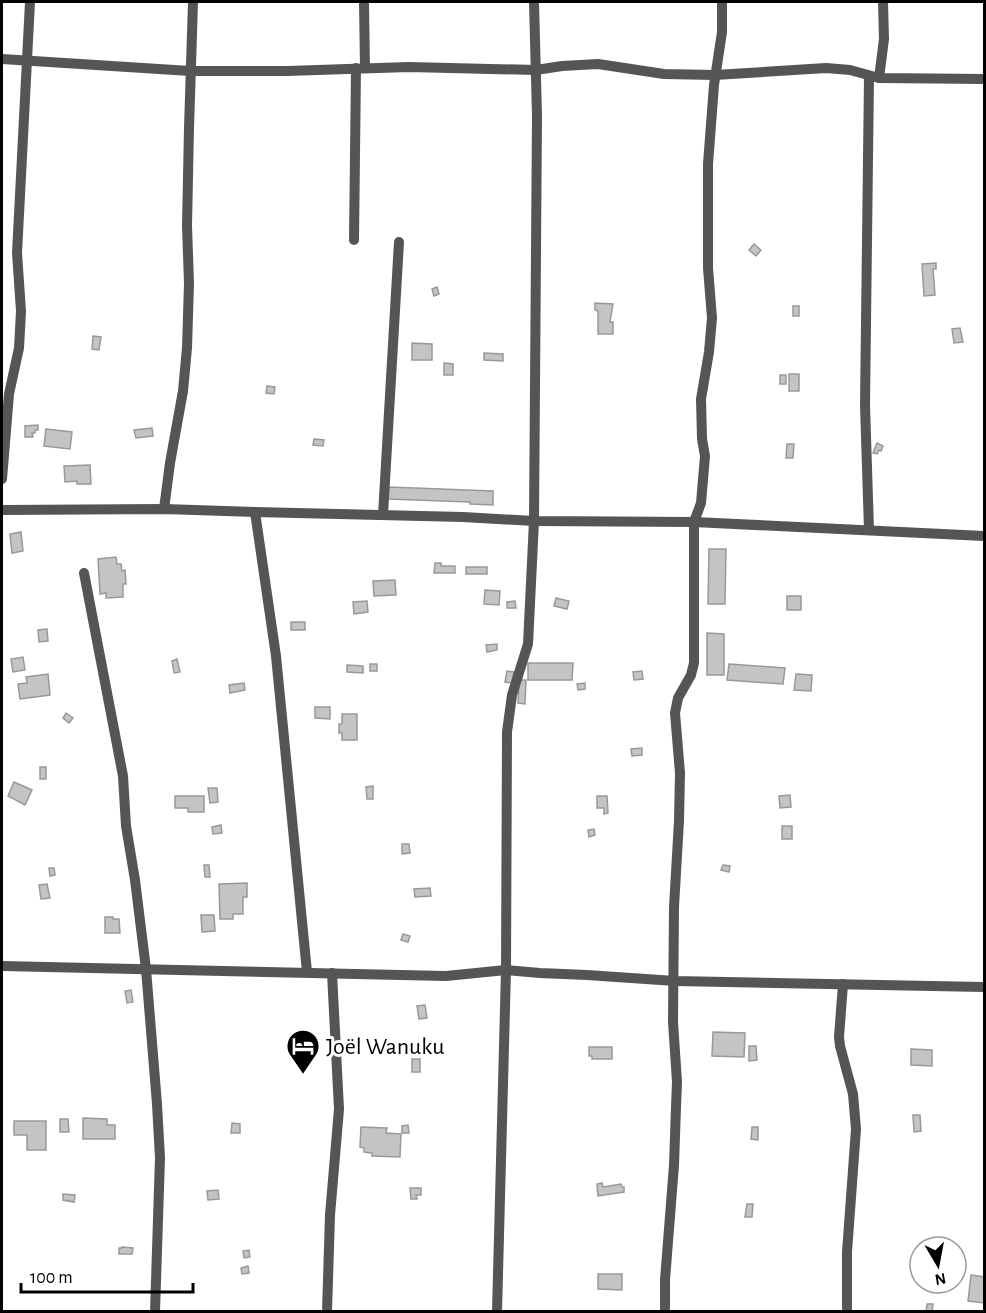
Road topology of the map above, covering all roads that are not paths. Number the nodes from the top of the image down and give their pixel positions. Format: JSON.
{"nodes":[{"id":1,"x":30,"y":2,"type":"edge"},
{"id":2,"x":193,"y":2,"type":"edge"},
{"id":3,"x":364,"y":2,"type":"edge"},
{"id":4,"x":534,"y":2,"type":"edge"},
{"id":5,"x":722,"y":2,"type":"edge"},
{"id":6,"x":883,"y":2,"type":"edge"},
{"id":7,"x":2,"y":59,"type":"edge"},
{"id":8,"x":28,"y":60,"type":"junction"},
{"id":9,"x":361,"y":68,"type":"junction"},
{"id":10,"x":190,"y":70,"type":"junction"},
{"id":11,"x":536,"y":70,"type":"junction"},
{"id":12,"x":715,"y":75,"type":"junction"},
{"id":13,"x":874,"y":77,"type":"junction"},
{"id":14,"x":984,"y":79,"type":"edge"},
{"id":15,"x":354,"y":240,"type":"dead end"},
{"id":16,"x":399,"y":242,"type":"dead end"},
{"id":17,"x":2,"y":479,"type":"edge"},
{"id":18,"x":164,"y":509,"type":"junction"},
{"id":19,"x":2,"y":510,"type":"edge"},
{"id":20,"x":255,"y":512,"type":"junction"},
{"id":21,"x":383,"y":515,"type":"junction"},
{"id":22,"x":534,"y":521,"type":"junction"},
{"id":23,"x":694,"y":522,"type":"junction"},
{"id":24,"x":869,"y":530,"type":"junction"},
{"id":25,"x":984,"y":536,"type":"edge"},
{"id":26,"x":84,"y":573,"type":"dead end"},
{"id":27,"x":2,"y":966,"type":"edge"},
{"id":28,"x":146,"y":969,"type":"junction"},
{"id":29,"x":506,"y":970,"type":"junction"},
{"id":30,"x":308,"y":972,"type":"junction"},
{"id":31,"x":332,"y":973,"type":"junction"},
{"id":32,"x":675,"y":981,"type":"junction"},
{"id":33,"x":843,"y":984,"type":"junction"},
{"id":34,"x":984,"y":987,"type":"edge"},
{"id":35,"x":155,"y":1311,"type":"edge"},
{"id":36,"x":327,"y":1311,"type":"edge"},
{"id":37,"x":497,"y":1311,"type":"edge"},
{"id":38,"x":665,"y":1311,"type":"edge"},
{"id":39,"x":847,"y":1311,"type":"edge"}],
"edges":[{"from":1,"to":8,"type":"street"},
{"from":2,"to":10,"type":"street"},
{"from":3,"to":9,"type":"street"},
{"from":4,"to":11,"type":"street"},
{"from":5,"to":12,"type":"street"},
{"from":6,"to":13,"type":"street"},
{"from":7,"to":8,"type":"street"},
{"from":8,"to":10,"type":"street"},
{"from":8,"to":17,"type":"street"},
{"from":9,"to":10,"type":"street"},
{"from":9,"to":11,"type":"street"},
{"from":9,"to":15,"type":"street"},
{"from":10,"to":18,"type":"street"},
{"from":11,"to":12,"type":"street"},
{"from":11,"to":22,"type":"street"},
{"from":12,"to":13,"type":"street"},
{"from":12,"to":23,"type":"street"},
{"from":13,"to":14,"type":"street"},
{"from":13,"to":24,"type":"street"},
{"from":16,"to":21,"type":"street"},
{"from":18,"to":19,"type":"street"},
{"from":18,"to":20,"type":"street"},
{"from":20,"to":21,"type":"street"},
{"from":20,"to":30,"type":"street"},
{"from":21,"to":22,"type":"street"},
{"from":22,"to":23,"type":"street"},
{"from":22,"to":29,"type":"street"},
{"from":23,"to":24,"type":"street"},
{"from":23,"to":32,"type":"street"},
{"from":24,"to":25,"type":"street"},
{"from":26,"to":28,"type":"street"},
{"from":27,"to":28,"type":"street"},
{"from":28,"to":30,"type":"street"},
{"from":28,"to":35,"type":"street"},
{"from":29,"to":31,"type":"street"},
{"from":29,"to":32,"type":"street"},
{"from":29,"to":37,"type":"street"},
{"from":30,"to":31,"type":"street"},
{"from":31,"to":36,"type":"street"},
{"from":32,"to":33,"type":"street"},
{"from":32,"to":38,"type":"street"},
{"from":33,"to":34,"type":"street"},
{"from":33,"to":39,"type":"street"}]}
